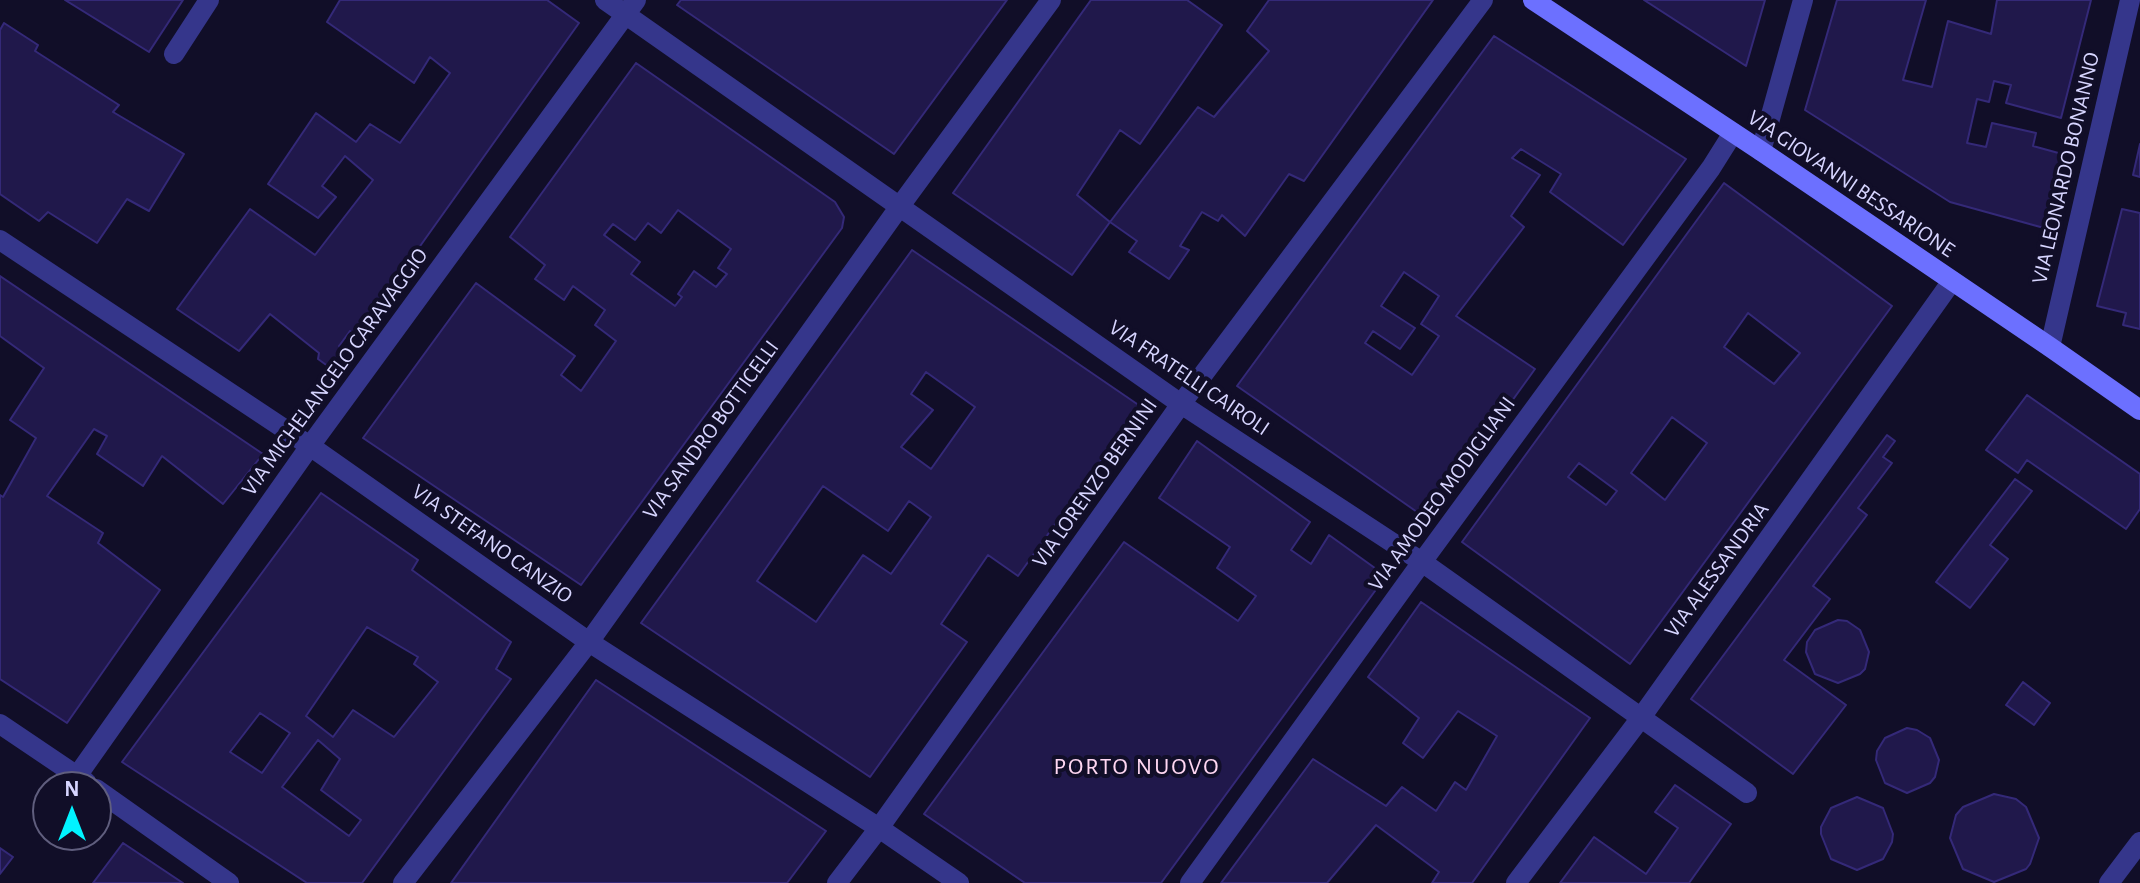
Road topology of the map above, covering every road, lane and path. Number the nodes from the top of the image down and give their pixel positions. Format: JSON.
{"nodes":[{"id":1,"x":209,"y":0,"type":"edge"},
{"id":2,"x":605,"y":0,"type":"edge"},
{"id":3,"x":1051,"y":0,"type":"edge"},
{"id":4,"x":1483,"y":0,"type":"edge"},
{"id":5,"x":1803,"y":0,"type":"edge"},
{"id":6,"x":2130,"y":0,"type":"edge"},
{"id":7,"x":1536,"y":1,"type":"edge"},
{"id":8,"x":630,"y":7,"type":"edge"},
{"id":9,"x":174,"y":54,"type":"dead end"},
{"id":10,"x":1733,"y":133,"type":"junction"},
{"id":11,"x":1761,"y":151,"type":"junction"},
{"id":12,"x":900,"y":206,"type":"junction"},
{"id":13,"x":0,"y":240,"type":"edge"},
{"id":14,"x":1952,"y":281,"type":"junction"},
{"id":15,"x":2050,"y":347,"type":"junction"},
{"id":16,"x":1181,"y":404,"type":"junction"},
{"id":17,"x":2140,"y":410,"type":"edge"},
{"id":18,"x":310,"y":446,"type":"junction"},
{"id":19,"x":1422,"y":562,"type":"junction"},
{"id":20,"x":589,"y":642,"type":"junction"},
{"id":21,"x":1640,"y":719,"type":"junction"},
{"id":22,"x":0,"y":724,"type":"edge"},
{"id":23,"x":70,"y":771,"type":"edge"},
{"id":24,"x":98,"y":771,"type":"edge"},
{"id":25,"x":1747,"y":793,"type":"dead end"},
{"id":26,"x":112,"y":800,"type":"edge"},
{"id":27,"x":879,"y":828,"type":"junction"},
{"id":28,"x":2140,"y":842,"type":"edge"},
{"id":29,"x":229,"y":883,"type":"edge"},
{"id":30,"x":403,"y":883,"type":"edge"},
{"id":31,"x":837,"y":883,"type":"edge"},
{"id":32,"x":959,"y":883,"type":"edge"},
{"id":33,"x":1190,"y":883,"type":"edge"},
{"id":34,"x":1516,"y":883,"type":"edge"},
{"id":35,"x":2109,"y":883,"type":"edge"}],
"edges":[{"from":1,"to":9,"type":"street"},
{"from":2,"to":8,"type":"street","name":"VIA FRATELLI CAIROLI"},
{"from":3,"to":12,"type":"street","name":"VIA SANDRO BOTTICELLI"},
{"from":4,"to":16,"type":"street","name":"VIA LORENZO BERNINI"},
{"from":5,"to":11,"type":"street"},
{"from":6,"to":15,"type":"street","name":"VIA LEONARDO BONANNO"},
{"from":7,"to":10,"type":"street","name":"VIA GIOVANNI BESSARIONE"},
{"from":8,"to":12,"type":"street","name":"VIA FRATELLI CAIROLI"},
{"from":8,"to":18,"type":"street","name":"VIA MICHELANGELO CARAVAGGIO"},
{"from":10,"to":11,"type":"street","name":"VIA GIOVANNI BESSARIONE"},
{"from":10,"to":19,"type":"street","name":"VIA AMODEO MODIGLIANI"},
{"from":11,"to":14,"type":"street","name":"VIA GIOVANNI BESSARIONE"},
{"from":12,"to":16,"type":"street","name":"VIA FRATELLI CAIROLI"},
{"from":12,"to":20,"type":"street","name":"VIA SANDRO BOTTICELLI"},
{"from":13,"to":18,"type":"street","name":"VIA STEFANO CANZIO"},
{"from":14,"to":15,"type":"street","name":"VIA GIOVANNI BESSARIONE"},
{"from":14,"to":21,"type":"street","name":"VIA ALESSANDRIA"},
{"from":15,"to":17,"type":"street","name":"VIA GIOVANNI BESSARIONE"},
{"from":16,"to":19,"type":"street","name":"VIA FRATELLI CAIROLI"},
{"from":16,"to":27,"type":"street","name":"VIA LORENZO BERNINI"},
{"from":18,"to":20,"type":"street","name":"VIA STEFANO CANZIO"},
{"from":18,"to":24,"type":"street","name":"VIA MICHELANGELO CARAVAGGIO"},
{"from":19,"to":21,"type":"street","name":"VIA FRATELLI CAIROLI"},
{"from":19,"to":33,"type":"street","name":"VIA AMODEO MODIGLIANI"},
{"from":20,"to":27,"type":"street","name":"VIA STEFANO CANZIO"},
{"from":20,"to":30,"type":"street","name":"VIA SANDRO BOTTICELLI"},
{"from":21,"to":25,"type":"street","name":"VIA FRATELLI CAIROLI"},
{"from":21,"to":34,"type":"street","name":"VIA ALESSANDRIA"},
{"from":22,"to":23,"type":"street"},
{"from":26,"to":29,"type":"street"},
{"from":27,"to":31,"type":"street","name":"VIA LORENZO BERNINI"},
{"from":27,"to":32,"type":"street","name":"VIA STEFANO CANZIO"},
{"from":28,"to":35,"type":"street"}]}
